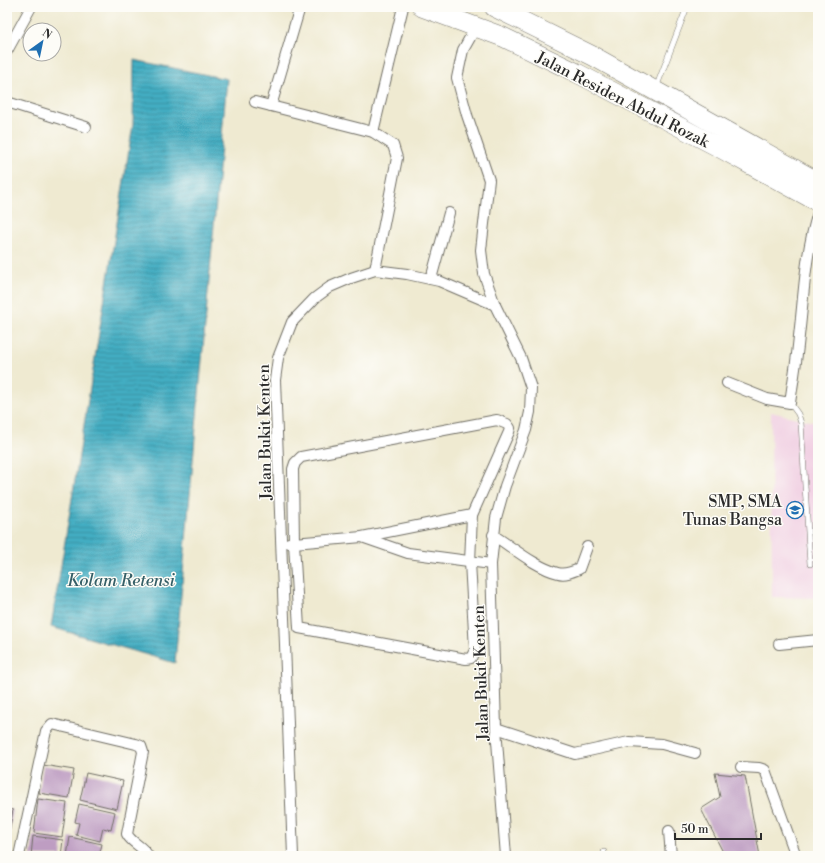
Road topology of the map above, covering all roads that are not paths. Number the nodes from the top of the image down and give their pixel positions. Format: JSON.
{"nodes":[{"id":1,"x":31,"y":7,"type":"edge"},
{"id":2,"x":300,"y":7,"type":"edge"},
{"id":3,"x":403,"y":7,"type":"edge"},
{"id":4,"x":494,"y":7,"type":"edge"},
{"id":5,"x":687,"y":7,"type":"edge"},
{"id":6,"x":423,"y":8,"type":"edge"},
{"id":7,"x":476,"y":27,"type":"junction"},
{"id":8,"x":7,"y":51,"type":"edge"},
{"id":9,"x":655,"y":91,"type":"junction"},
{"id":10,"x":7,"y":102,"type":"edge"},
{"id":11,"x":255,"y":102,"type":"dead end"},
{"id":12,"x":271,"y":106,"type":"junction"},
{"id":13,"x":86,"y":127,"type":"dead end"},
{"id":14,"x":373,"y":132,"type":"junction"},
{"id":15,"x":818,"y":182,"type":"edge"},
{"id":16,"x":818,"y":202,"type":"edge"},
{"id":17,"x":449,"y":213,"type":"dead end"},
{"id":18,"x":818,"y":213,"type":"edge"},
{"id":19,"x":375,"y":270,"type":"junction"},
{"id":20,"x":431,"y":280,"type":"junction"},
{"id":21,"x":495,"y":305,"type":"junction"},
{"id":22,"x":727,"y":383,"type":"dead end"},
{"id":23,"x":790,"y":403,"type":"junction"},
{"id":24,"x":472,"y":515,"type":"junction"},
{"id":25,"x":493,"y":535,"type":"junction"},
{"id":26,"x":362,"y":537,"type":"junction"},
{"id":27,"x":281,"y":543,"type":"junction"},
{"id":28,"x":294,"y":543,"type":"junction"},
{"id":29,"x":587,"y":547,"type":"dead end"},
{"id":30,"x":470,"y":562,"type":"junction"},
{"id":31,"x":490,"y":564,"type":"junction"},
{"id":32,"x":810,"y":564,"type":"dead end"},
{"id":33,"x":818,"y":640,"type":"edge"},
{"id":34,"x":779,"y":644,"type":"dead end"},
{"id":35,"x":496,"y":728,"type":"junction"},
{"id":36,"x":695,"y":753,"type":"dead end"},
{"id":37,"x":741,"y":767,"type":"dead end"},
{"id":38,"x":669,"y":832,"type":"dead end"},
{"id":39,"x":19,"y":856,"type":"edge"},
{"id":40,"x":148,"y":856,"type":"edge"},
{"id":41,"x":293,"y":856,"type":"edge"},
{"id":42,"x":506,"y":856,"type":"edge"},
{"id":43,"x":671,"y":856,"type":"edge"},
{"id":44,"x":796,"y":856,"type":"edge"}],
"edges":[{"from":1,"to":8,"type":"street"},
{"from":2,"to":12,"type":"street"},
{"from":3,"to":14,"type":"street"},
{"from":4,"to":9,"type":"highway","name":"Jalan Residen Abdul Rozak"},
{"from":5,"to":9,"type":"lane"},
{"from":6,"to":7,"type":"highway","name":"Jalan Residen Abdul Rozak"},
{"from":7,"to":16,"type":"highway","name":"Jalan Residen Abdul Rozak"},
{"from":7,"to":21,"type":"street"},
{"from":9,"to":15,"type":"highway","name":"Jalan Residen Abdul Rozak"},
{"from":10,"to":13,"type":"street"},
{"from":11,"to":12,"type":"street"},
{"from":12,"to":14,"type":"street"},
{"from":14,"to":19,"type":"street"},
{"from":17,"to":20,"type":"street"},
{"from":18,"to":23,"type":"street"},
{"from":19,"to":20,"type":"street","name":"Jalan Bukit Kenten"},
{"from":19,"to":27,"type":"street","name":"Jalan Bukit Kenten"},
{"from":20,"to":21,"type":"street","name":"Jalan Bukit Kenten"},
{"from":21,"to":25,"type":"street","name":"Jalan Bukit Kenten"},
{"from":22,"to":23,"type":"street"},
{"from":23,"to":32,"type":"lane"},
{"from":24,"to":26,"type":"street"},
{"from":24,"to":28,"type":"street"},
{"from":24,"to":30,"type":"street"},
{"from":25,"to":29,"type":"street"},
{"from":25,"to":31,"type":"street","name":"Jalan Bukit Kenten"},
{"from":26,"to":28,"type":"street"},
{"from":26,"to":30,"type":"street"},
{"from":27,"to":28,"type":"street"},
{"from":27,"to":41,"type":"street","name":"Jalan Bukit Kenten"},
{"from":28,"to":30,"type":"street"},
{"from":30,"to":31,"type":"street"},
{"from":31,"to":35,"type":"street","name":"Jalan Bukit Kenten"},
{"from":33,"to":34,"type":"street"},
{"from":35,"to":36,"type":"street"},
{"from":35,"to":42,"type":"street","name":"Jalan Bukit Kenten"},
{"from":37,"to":44,"type":"street"},
{"from":38,"to":43,"type":"street"},
{"from":39,"to":40,"type":"street"}]}
